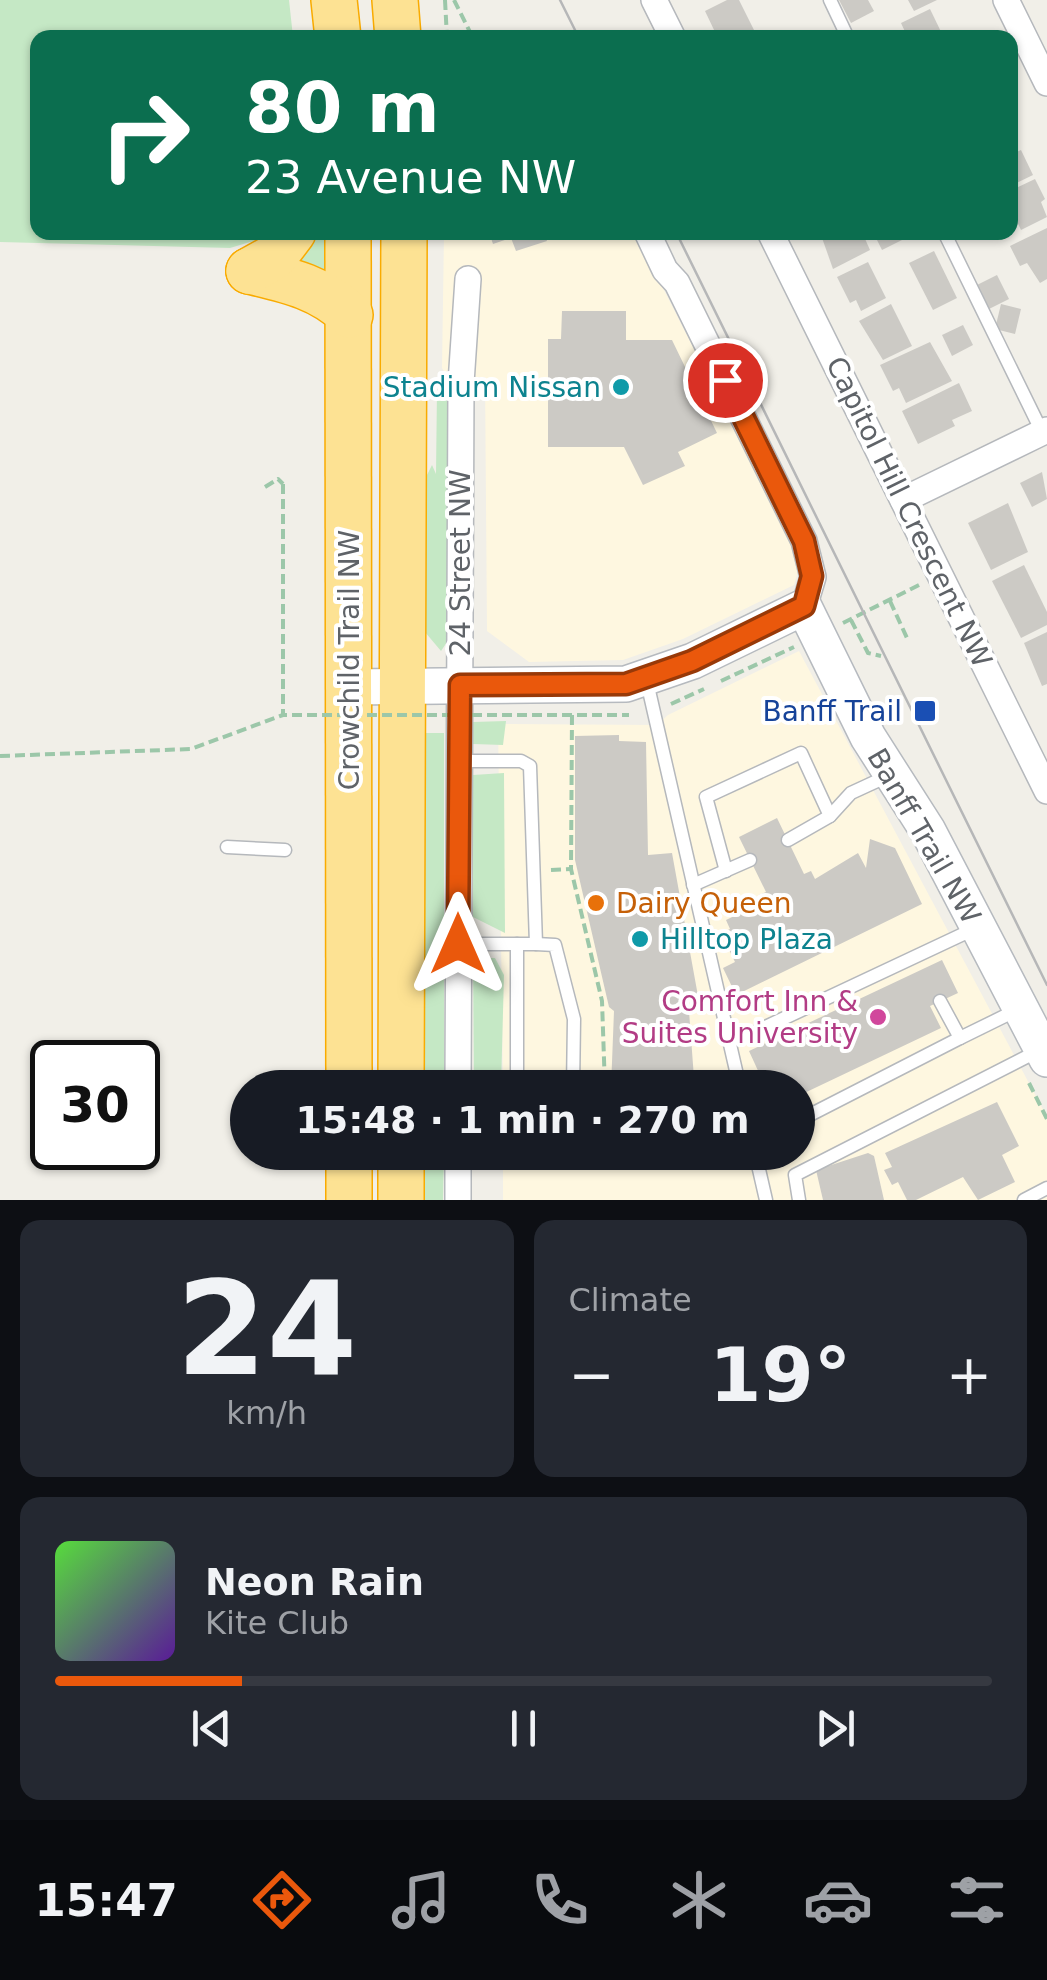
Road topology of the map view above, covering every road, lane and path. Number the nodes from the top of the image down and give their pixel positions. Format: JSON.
{"nodes":[{"id":1,"x":334,"y":0,"type":"edge"},
{"id":2,"x":445,"y":0,"type":"edge"},
{"id":3,"x":454,"y":0,"type":"edge"},
{"id":4,"x":654,"y":0,"type":"edge"},
{"id":5,"x":830,"y":0,"type":"edge"},
{"id":6,"x":1006,"y":0,"type":"edge"},
{"id":7,"x":337,"y":30,"type":"edge"},
{"id":8,"x":447,"y":30,"type":"edge"},
{"id":9,"x":469,"y":30,"type":"edge"},
{"id":10,"x":669,"y":30,"type":"edge"},
{"id":11,"x":844,"y":30,"type":"edge"},
{"id":12,"x":1047,"y":83,"type":"edge"},
{"id":13,"x":287,"y":240,"type":"edge"},
{"id":14,"x":348,"y":240,"type":"edge"},
{"id":15,"x":404,"y":240,"type":"edge"},
{"id":16,"x":651,"y":240,"type":"edge"},
{"id":17,"x":774,"y":240,"type":"edge"},
{"id":18,"x":948,"y":240,"type":"edge"},
{"id":19,"x":468,"y":278,"type":"dead end"},
{"id":20,"x":350,"y":315,"type":"junction"},
{"id":21,"x":1045,"y":435,"type":"edge"},
{"id":22,"x":264,"y":487,"type":"dead end"},
{"id":23,"x":902,"y":500,"type":"junction"},
{"id":24,"x":939,"y":575,"type":"junction"},
{"id":25,"x":888,"y":602,"type":"junction"},
{"id":26,"x":804,"y":606,"type":"junction"},
{"id":27,"x":907,"y":638,"type":"dead end"},
{"id":28,"x":881,"y":656,"type":"dead end"},
{"id":29,"x":647,"y":679,"type":"junction"},
{"id":30,"x":402,"y":685,"type":"junction"},
{"id":31,"x":460,"y":685,"type":"junction"},
{"id":32,"x":350,"y":687,"type":"junction"},
{"id":33,"x":283,"y":715,"type":"junction"},
{"id":34,"x":572,"y":715,"type":"junction"},
{"id":35,"x":628,"y":715,"type":"dead end"},
{"id":36,"x":0,"y":756,"type":"edge"},
{"id":37,"x":458,"y":761,"type":"junction"},
{"id":38,"x":891,"y":775,"type":"junction"},
{"id":39,"x":1047,"y":790,"type":"edge"},
{"id":40,"x":830,"y":816,"type":"junction"},
{"id":41,"x":788,"y":840,"type":"dead end"},
{"id":42,"x":228,"y":847,"type":"dead end"},
{"id":43,"x":285,"y":850,"type":"dead end"},
{"id":44,"x":750,"y":860,"type":"dead end"},
{"id":45,"x":571,"y":869,"type":"junction"},
{"id":46,"x":726,"y":871,"type":"junction"},
{"id":47,"x":535,"y":872,"type":"junction"},
{"id":48,"x":693,"y":884,"type":"junction"},
{"id":49,"x":977,"y":928,"type":"junction"},
{"id":50,"x":458,"y":944,"type":"junction"},
{"id":51,"x":517,"y":944,"type":"junction"},
{"id":52,"x":536,"y":944,"type":"junction"},
{"id":53,"x":940,"y":1001,"type":"dead end"},
{"id":54,"x":1019,"y":1009,"type":"junction"},
{"id":55,"x":759,"y":1030,"type":"dead end"},
{"id":56,"x":960,"y":1038,"type":"junction"},
{"id":57,"x":1044,"y":1054,"type":"edge"},
{"id":58,"x":349,"y":1070,"type":"edge"},
{"id":59,"x":401,"y":1070,"type":"edge"},
{"id":60,"x":458,"y":1070,"type":"edge"},
{"id":61,"x":517,"y":1070,"type":"edge"},
{"id":62,"x":573,"y":1070,"type":"edge"},
{"id":63,"x":604,"y":1070,"type":"edge"},
{"id":64,"x":736,"y":1070,"type":"edge"},
{"id":65,"x":815,"y":1111,"type":"edge"},
{"id":66,"x":349,"y":1170,"type":"edge"},
{"id":67,"x":401,"y":1170,"type":"edge"},
{"id":68,"x":458,"y":1170,"type":"edge"},
{"id":69,"x":759,"y":1170,"type":"edge"},
{"id":70,"x":1047,"y":1188,"type":"edge"},
{"id":71,"x":1027,"y":1199,"type":"edge"},
{"id":72,"x":349,"y":1200,"type":"edge"},
{"id":73,"x":401,"y":1200,"type":"edge"},
{"id":74,"x":458,"y":1200,"type":"edge"},
{"id":75,"x":766,"y":1200,"type":"edge"},
{"id":76,"x":799,"y":1200,"type":"edge"}],
"edges":[{"from":1,"to":7,"type":"highway"},
{"from":2,"to":8,"type":"path"},
{"from":3,"to":9,"type":"path"},
{"from":4,"to":10,"type":"street"},
{"from":5,"to":11,"type":"lane"},
{"from":6,"to":12,"type":"street"},
{"from":13,"to":20,"type":"highway"},
{"from":14,"to":20,"type":"highway","name":"Crowchild Trail NW"},
{"from":15,"to":30,"type":"highway","name":"Crowchild Trail NW"},
{"from":16,"to":26,"type":"street"},
{"from":17,"to":23,"type":"street","name":"Capitol Hill Crescent NW"},
{"from":18,"to":21,"type":"lane"},
{"from":19,"to":31,"type":"street","name":"24 Street NW"},
{"from":20,"to":32,"type":"highway","name":"Crowchild Trail NW"},
{"from":21,"to":23,"type":"street"},
{"from":22,"to":33,"type":"path","bridge":true},
{"from":23,"to":24,"type":"street","name":"Capitol Hill Crescent NW"},
{"from":24,"to":25,"type":"path"},
{"from":24,"to":39,"type":"street","name":"Capitol Hill Crescent NW"},
{"from":25,"to":27,"type":"path"},
{"from":25,"to":28,"type":"path"},
{"from":26,"to":29,"type":"street"},
{"from":26,"to":38,"type":"street","name":"Banff Trail NW"},
{"from":29,"to":31,"type":"street"},
{"from":29,"to":48,"type":"lane"},
{"from":30,"to":31,"type":"street"},
{"from":30,"to":32,"type":"street"},
{"from":30,"to":59,"type":"highway","name":"Crowchild Trail NW"},
{"from":31,"to":37,"type":"street","name":"24 Street NW"},
{"from":32,"to":58,"type":"highway","name":"Crowchild Trail NW"},
{"from":33,"to":34,"type":"path","bridge":true},
{"from":33,"to":36,"type":"path"},
{"from":34,"to":35,"type":"path","bridge":true},
{"from":34,"to":45,"type":"path"},
{"from":37,"to":47,"type":"lane"},
{"from":37,"to":50,"type":"street","name":"24 Street NW"},
{"from":38,"to":40,"type":"lane"},
{"from":38,"to":49,"type":"street","name":"Banff Trail NW"},
{"from":40,"to":41,"type":"lane"},
{"from":40,"to":46,"type":"lane"},
{"from":42,"to":43,"type":"lane"},
{"from":44,"to":46,"type":"lane"},
{"from":45,"to":47,"type":"path"},
{"from":45,"to":63,"type":"path"},
{"from":46,"to":48,"type":"lane"},
{"from":47,"to":52,"type":"lane"},
{"from":48,"to":64,"type":"lane"},
{"from":49,"to":54,"type":"street","name":"Banff Trail NW"},
{"from":49,"to":55,"type":"lane"},
{"from":50,"to":51,"type":"lane"},
{"from":50,"to":60,"type":"street","name":"24 Street NW"},
{"from":51,"to":52,"type":"lane"},
{"from":51,"to":61,"type":"lane"},
{"from":52,"to":62,"type":"lane"},
{"from":53,"to":56,"type":"lane"},
{"from":54,"to":56,"type":"lane"},
{"from":54,"to":57,"type":"street","name":"Banff Trail NW"},
{"from":56,"to":65,"type":"lane"},
{"from":57,"to":76,"type":"lane"},
{"from":66,"to":72,"type":"highway"},
{"from":67,"to":73,"type":"highway"},
{"from":68,"to":74,"type":"street"},
{"from":69,"to":75,"type":"lane"},
{"from":70,"to":71,"type":"lane"}]}
